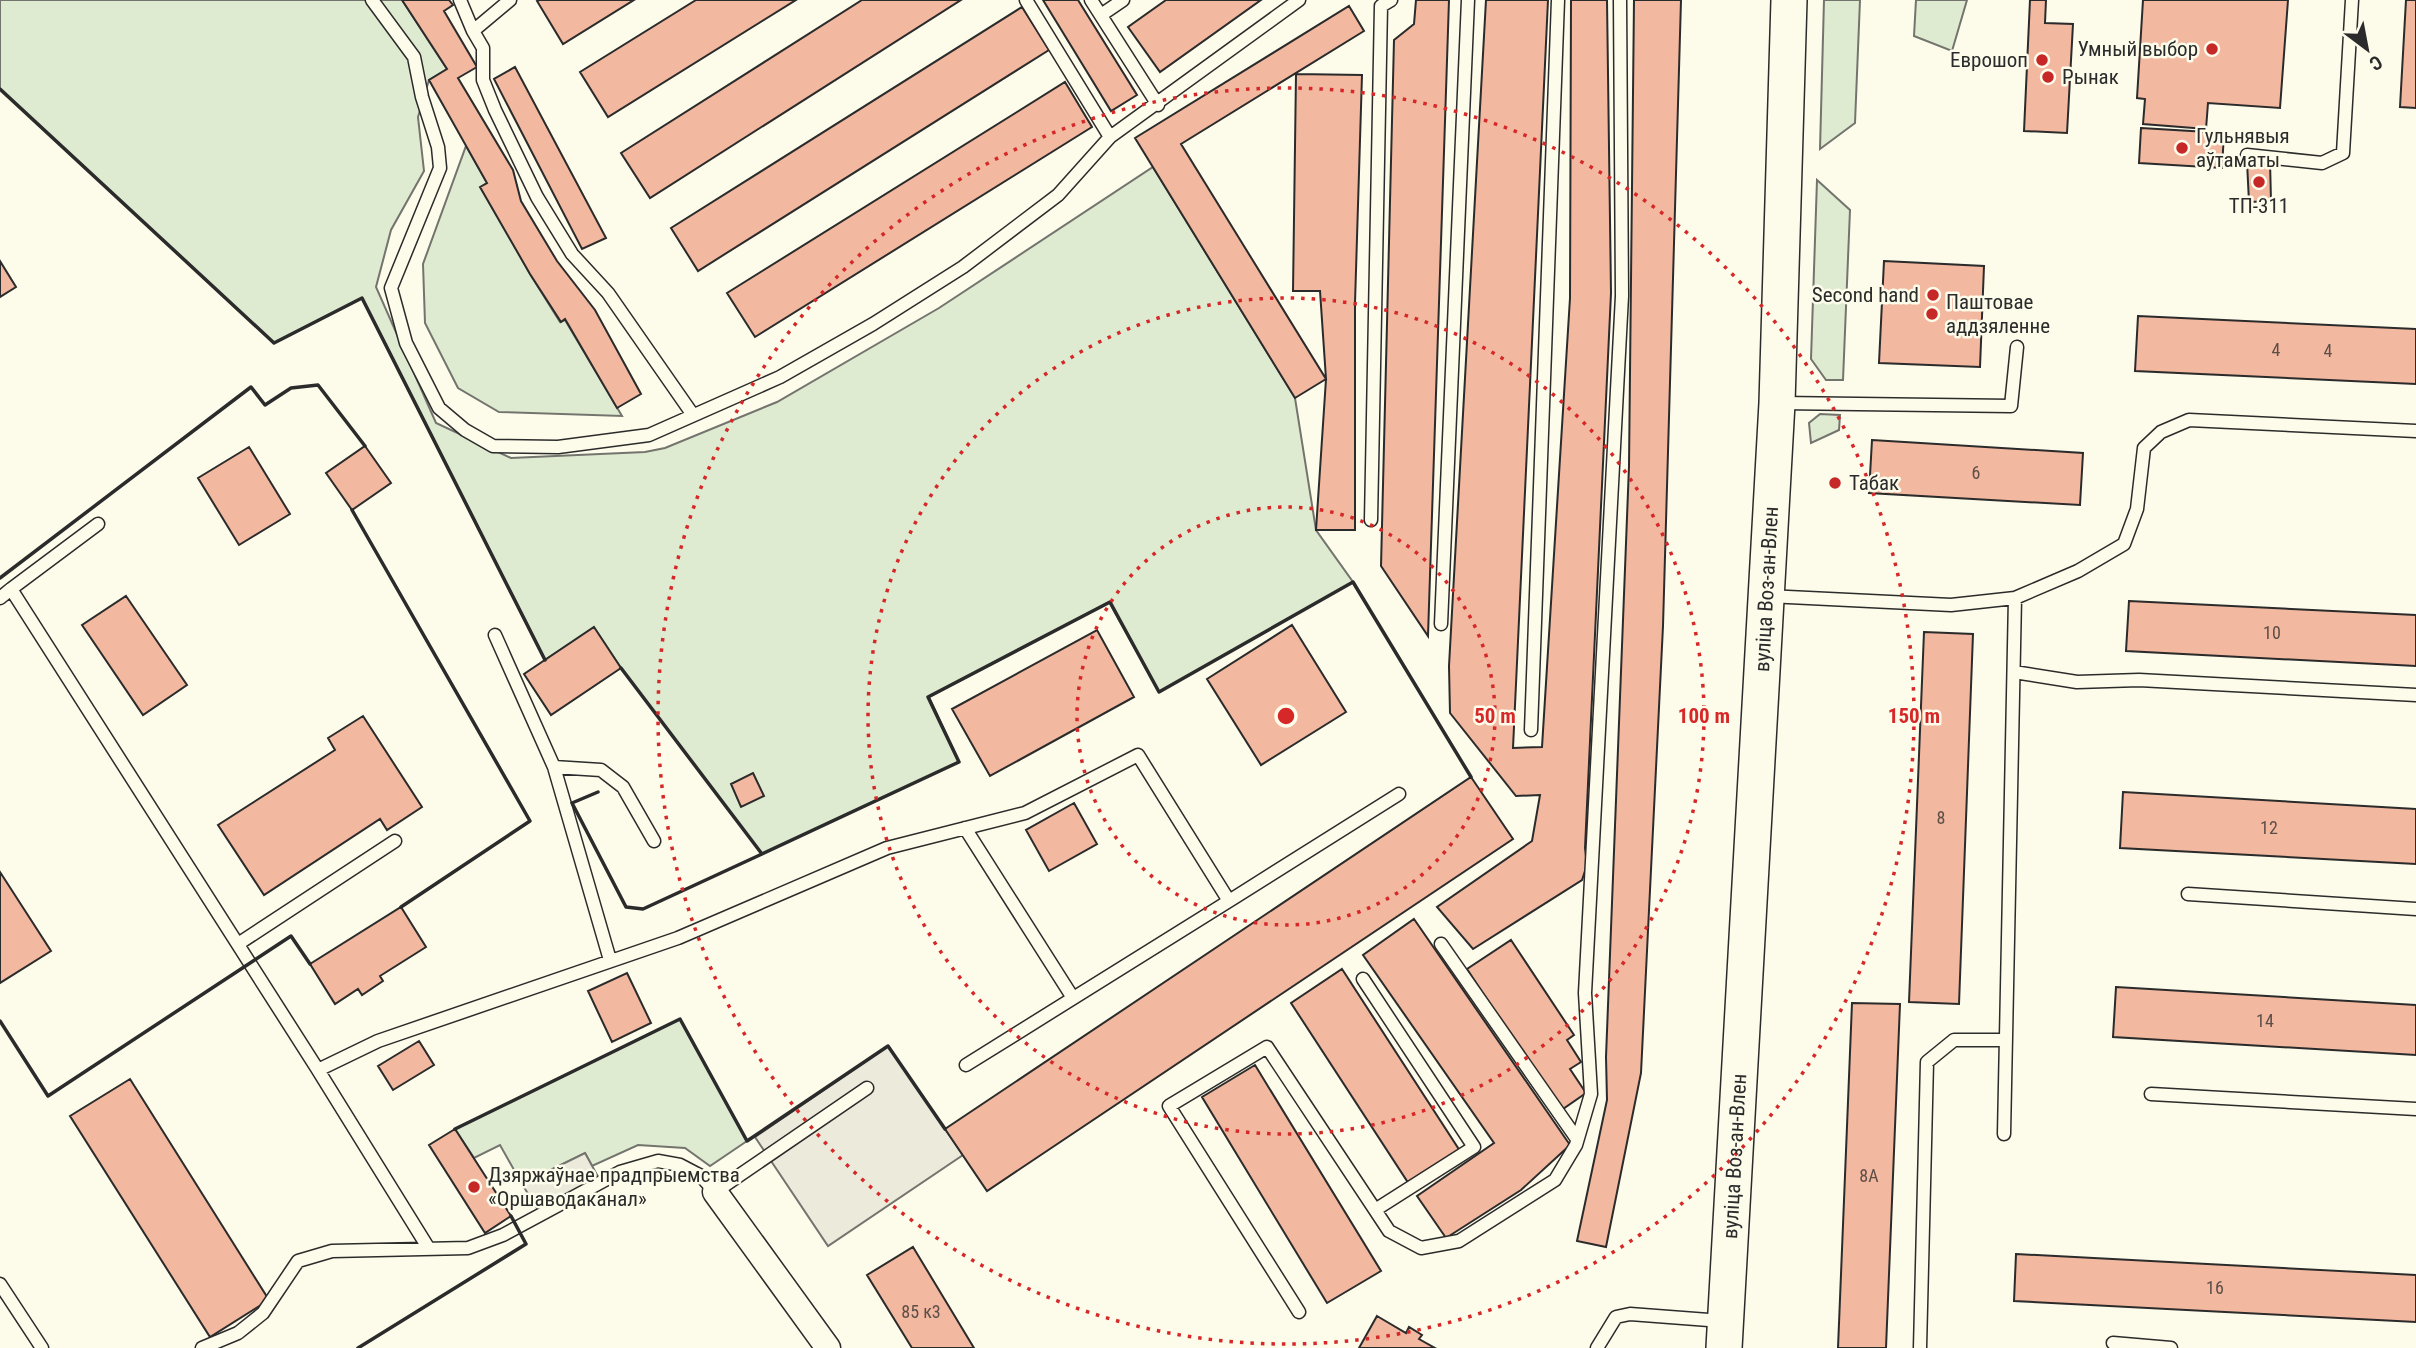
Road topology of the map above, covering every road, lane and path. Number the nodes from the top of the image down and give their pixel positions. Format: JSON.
{"nodes":[{"id":1,"x":372,"y":0,"type":"edge"},
{"id":2,"x":460,"y":0,"type":"edge"},
{"id":3,"x":510,"y":0,"type":"edge"},
{"id":4,"x":1026,"y":0,"type":"edge"},
{"id":5,"x":1091,"y":0,"type":"edge"},
{"id":6,"x":1123,"y":0,"type":"edge"},
{"id":7,"x":1299,"y":0,"type":"edge"},
{"id":8,"x":1391,"y":0,"type":"edge"},
{"id":9,"x":1468,"y":0,"type":"edge"},
{"id":10,"x":1558,"y":0,"type":"edge"},
{"id":11,"x":1620,"y":0,"type":"edge"},
{"id":12,"x":1789,"y":0,"type":"edge"},
{"id":13,"x":2352,"y":0,"type":"edge"},
{"id":14,"x":1101,"y":15,"type":"junction"},
{"id":15,"x":473,"y":30,"type":"junction"},
{"id":16,"x":1157,"y":105,"type":"junction"},
{"id":17,"x":1110,"y":138,"type":"junction"},
{"id":18,"x":2247,"y":155,"type":"dead end"},
{"id":19,"x":2017,"y":347,"type":"dead end"},
{"id":20,"x":1777,"y":402,"type":"junction"},
{"id":21,"x":693,"y":415,"type":"junction"},
{"id":22,"x":2416,"y":431,"type":"edge"},
{"id":23,"x":1371,"y":520,"type":"dead end"},
{"id":24,"x":98,"y":524,"type":"dead end"},
{"id":25,"x":11,"y":589,"type":"junction"},
{"id":26,"x":1765,"y":596,"type":"junction"},
{"id":27,"x":0,"y":598,"type":"edge"},
{"id":28,"x":2015,"y":598,"type":"junction"},
{"id":29,"x":1441,"y":624,"type":"dead end"},
{"id":30,"x":495,"y":635,"type":"dead end"},
{"id":31,"x":2014,"y":672,"type":"junction"},
{"id":32,"x":2416,"y":695,"type":"edge"},
{"id":33,"x":1531,"y":730,"type":"dead end"},
{"id":34,"x":554,"y":767,"type":"junction"},
{"id":35,"x":1399,"y":794,"type":"dead end"},
{"id":36,"x":965,"y":828,"type":"junction"},
{"id":37,"x":395,"y":841,"type":"dead end"},
{"id":38,"x":654,"y":841,"type":"dead end"},
{"id":39,"x":2188,"y":894,"type":"dead end"},
{"id":40,"x":1229,"y":901,"type":"junction"},
{"id":41,"x":2416,"y":909,"type":"edge"},
{"id":42,"x":238,"y":944,"type":"junction"},
{"id":43,"x":1441,"y":944,"type":"dead end"},
{"id":44,"x":610,"y":960,"type":"junction"},
{"id":45,"x":1363,"y":979,"type":"dead end"},
{"id":46,"x":1073,"y":998,"type":"junction"},
{"id":47,"x":2006,"y":1040,"type":"junction"},
{"id":48,"x":966,"y":1065,"type":"dead end"},
{"id":49,"x":318,"y":1070,"type":"junction"},
{"id":50,"x":867,"y":1088,"type":"dead end"},
{"id":51,"x":2151,"y":1094,"type":"dead end"},
{"id":52,"x":2416,"y":1109,"type":"edge"},
{"id":53,"x":2004,"y":1134,"type":"dead end"},
{"id":54,"x":1577,"y":1139,"type":"junction"},
{"id":55,"x":715,"y":1192,"type":"junction"},
{"id":56,"x":1375,"y":1210,"type":"junction"},
{"id":57,"x":429,"y":1249,"type":"junction"},
{"id":58,"x":0,"y":1284,"type":"edge"},
{"id":59,"x":1299,"y":1312,"type":"dead end"},
{"id":60,"x":1725,"y":1335,"type":"edge"},
{"id":61,"x":2113,"y":1343,"type":"dead end"},
{"id":62,"x":42,"y":1348,"type":"edge"},
{"id":63,"x":202,"y":1348,"type":"edge"},
{"id":64,"x":828,"y":1348,"type":"edge"},
{"id":65,"x":1597,"y":1348,"type":"edge"},
{"id":66,"x":1920,"y":1348,"type":"edge"},
{"id":67,"x":2171,"y":1348,"type":"edge"}],
"edges":[{"from":1,"to":21,"type":"lane"},
{"from":2,"to":15,"type":"lane"},
{"from":3,"to":15,"type":"lane"},
{"from":4,"to":17,"type":"lane"},
{"from":5,"to":14,"type":"lane"},
{"from":6,"to":14,"type":"lane"},
{"from":7,"to":16,"type":"lane"},
{"from":8,"to":23,"type":"lane"},
{"from":9,"to":29,"type":"lane"},
{"from":10,"to":33,"type":"lane"},
{"from":11,"to":54,"type":"lane"},
{"from":12,"to":20,"type":"main road","name":"вуліца Воз-ан-Влен"},
{"from":13,"to":18,"type":"lane"},
{"from":14,"to":16,"type":"lane"},
{"from":15,"to":21,"type":"lane"},
{"from":16,"to":17,"type":"lane"},
{"from":17,"to":21,"type":"lane"},
{"from":19,"to":20,"type":"lane"},
{"from":20,"to":26,"type":"main road","name":"вуліца Воз-ан-Влен"},
{"from":22,"to":28,"type":"lane"},
{"from":24,"to":25,"type":"lane"},
{"from":25,"to":27,"type":"lane"},
{"from":25,"to":42,"type":"lane"},
{"from":26,"to":28,"type":"lane"},
{"from":26,"to":60,"type":"main road","name":"вуліца Воз-ан-Влен"},
{"from":28,"to":31,"type":"lane"},
{"from":30,"to":34,"type":"lane"},
{"from":31,"to":32,"type":"lane"},
{"from":31,"to":47,"type":"lane"},
{"from":34,"to":38,"type":"lane"},
{"from":34,"to":44,"type":"lane"},
{"from":35,"to":40,"type":"lane"},
{"from":36,"to":40,"type":"lane"},
{"from":36,"to":44,"type":"lane"},
{"from":36,"to":46,"type":"lane"},
{"from":37,"to":42,"type":"lane"},
{"from":39,"to":41,"type":"lane"},
{"from":40,"to":46,"type":"lane"},
{"from":42,"to":49,"type":"lane"},
{"from":43,"to":54,"type":"lane"},
{"from":44,"to":49,"type":"lane"},
{"from":45,"to":56,"type":"lane"},
{"from":46,"to":48,"type":"lane"},
{"from":47,"to":53,"type":"lane"},
{"from":47,"to":66,"type":"lane"},
{"from":49,"to":57,"type":"lane"},
{"from":50,"to":55,"type":"lane"},
{"from":51,"to":52,"type":"lane"},
{"from":54,"to":56,"type":"lane"},
{"from":55,"to":57,"type":"lane"},
{"from":55,"to":64,"type":"street"},
{"from":56,"to":59,"type":"lane"},
{"from":57,"to":63,"type":"lane"},
{"from":58,"to":62,"type":"lane"},
{"from":60,"to":65,"type":"lane"},
{"from":61,"to":67,"type":"lane"}]}
